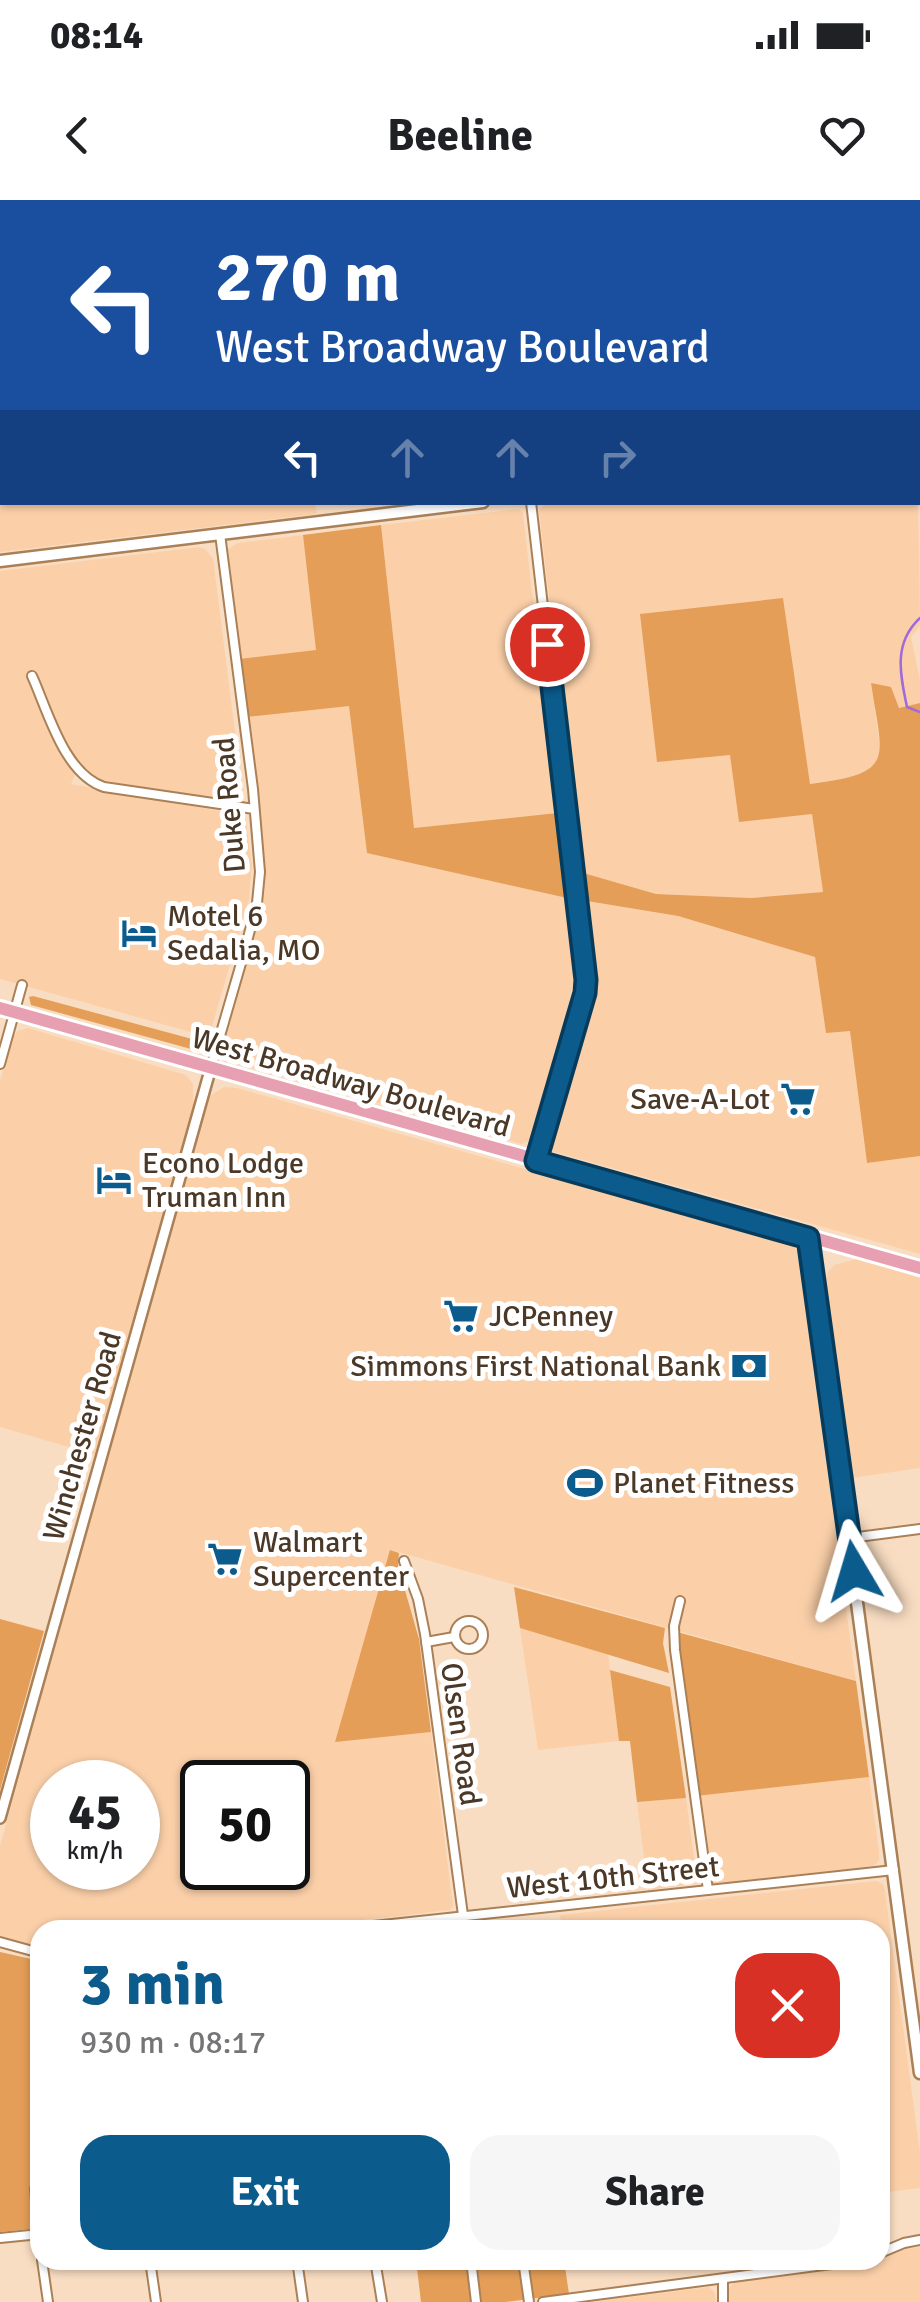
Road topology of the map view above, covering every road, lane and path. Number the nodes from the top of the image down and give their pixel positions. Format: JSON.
{"nodes":[{"id":1,"x":457,"y":505,"type":"edge"},
{"id":2,"x":531,"y":505,"type":"edge"},
{"id":3,"x":220,"y":534,"type":"junction"},
{"id":4,"x":0,"y":560,"type":"edge"},
{"id":5,"x":32,"y":676,"type":"dead end"},
{"id":6,"x":254,"y":809,"type":"junction"},
{"id":7,"x":22,"y":985,"type":"dead end"},
{"id":8,"x":7,"y":1010,"type":"edge"},
{"id":9,"x":2,"y":1046,"type":"edge"},
{"id":10,"x":0,"y":1064,"type":"edge"},
{"id":11,"x":210,"y":1067,"type":"junction"},
{"id":12,"x":536,"y":1161,"type":"junction"},
{"id":13,"x":808,"y":1238,"type":"junction"},
{"id":14,"x":920,"y":1268,"type":"edge"},
{"id":15,"x":920,"y":1529,"type":"edge"},
{"id":16,"x":850,"y":1538,"type":"junction"},
{"id":17,"x":404,"y":1561,"type":"dead end"},
{"id":18,"x":680,"y":1601,"type":"dead end"},
{"id":19,"x":454,"y":1637,"type":"dead end"},
{"id":20,"x":426,"y":1642,"type":"junction"},
{"id":21,"x":0,"y":1818,"type":"edge"},
{"id":22,"x":894,"y":1870,"type":"junction"},
{"id":23,"x":708,"y":1890,"type":"junction"},
{"id":24,"x":463,"y":1916,"type":"junction"},
{"id":25,"x":427,"y":1920,"type":"edge"},
{"id":26,"x":0,"y":1942,"type":"edge"},
{"id":27,"x":30,"y":1950,"type":"edge"},
{"id":28,"x":920,"y":1973,"type":"edge"},
{"id":29,"x":907,"y":1975,"type":"junction"},
{"id":30,"x":920,"y":2073,"type":"edge"},
{"id":31,"x":30,"y":2235,"type":"edge"},
{"id":32,"x":0,"y":2238,"type":"edge"},
{"id":33,"x":920,"y":2240,"type":"edge"},
{"id":34,"x":890,"y":2249,"type":"edge"},
{"id":35,"x":43,"y":2270,"type":"edge"},
{"id":36,"x":151,"y":2270,"type":"edge"},
{"id":37,"x":298,"y":2270,"type":"edge"},
{"id":38,"x":377,"y":2270,"type":"edge"},
{"id":39,"x":471,"y":2270,"type":"edge"},
{"id":40,"x":525,"y":2270,"type":"edge"},
{"id":41,"x":792,"y":2270,"type":"edge"},
{"id":42,"x":723,"y":2280,"type":"junction"},
{"id":43,"x":48,"y":2302,"type":"edge"},
{"id":44,"x":156,"y":2302,"type":"edge"},
{"id":45,"x":303,"y":2302,"type":"edge"},
{"id":46,"x":382,"y":2302,"type":"edge"},
{"id":47,"x":476,"y":2302,"type":"edge"},
{"id":48,"x":530,"y":2302,"type":"edge"},
{"id":49,"x":544,"y":2302,"type":"edge"},
{"id":50,"x":723,"y":2302,"type":"edge"}],
"edges":[{"from":1,"to":3,"type":"main road"},
{"from":2,"to":12,"type":"street"},
{"from":3,"to":4,"type":"main road"},
{"from":3,"to":6,"type":"street","name":"Duke Road"},
{"from":5,"to":6,"type":"street"},
{"from":6,"to":11,"type":"street","name":"Duke Road"},
{"from":7,"to":8,"type":"street"},
{"from":8,"to":9,"type":"street"},
{"from":8,"to":11,"type":"highway","name":"West Broadway Boulevard"},
{"from":9,"to":10,"type":"street"},
{"from":11,"to":12,"type":"highway","name":"West Broadway Boulevard"},
{"from":11,"to":21,"type":"street","name":"Winchester Road"},
{"from":12,"to":13,"type":"highway","name":"West Broadway Boulevard"},
{"from":13,"to":14,"type":"highway","name":"West Broadway Boulevard"},
{"from":13,"to":16,"type":"main road"},
{"from":15,"to":16,"type":"street"},
{"from":16,"to":22,"type":"main road"},
{"from":17,"to":20,"type":"street","name":"Olsen Road"},
{"from":18,"to":23,"type":"street"},
{"from":19,"to":20,"type":"street"},
{"from":20,"to":24,"type":"street","name":"Olsen Road"},
{"from":22,"to":23,"type":"street","name":"West 10th Street"},
{"from":22,"to":29,"type":"main road"},
{"from":23,"to":24,"type":"street","name":"West 10th Street"},
{"from":24,"to":25,"type":"street","name":"West 10th Street"},
{"from":26,"to":27,"type":"street"},
{"from":28,"to":29,"type":"street"},
{"from":29,"to":30,"type":"main road"},
{"from":31,"to":32,"type":"street"},
{"from":33,"to":34,"type":"street"},
{"from":35,"to":43,"type":"street"},
{"from":36,"to":44,"type":"street"},
{"from":37,"to":45,"type":"street"},
{"from":38,"to":46,"type":"street"},
{"from":39,"to":47,"type":"street"},
{"from":40,"to":48,"type":"street"},
{"from":41,"to":42,"type":"street"},
{"from":42,"to":49,"type":"street"},
{"from":42,"to":50,"type":"street"}]}
